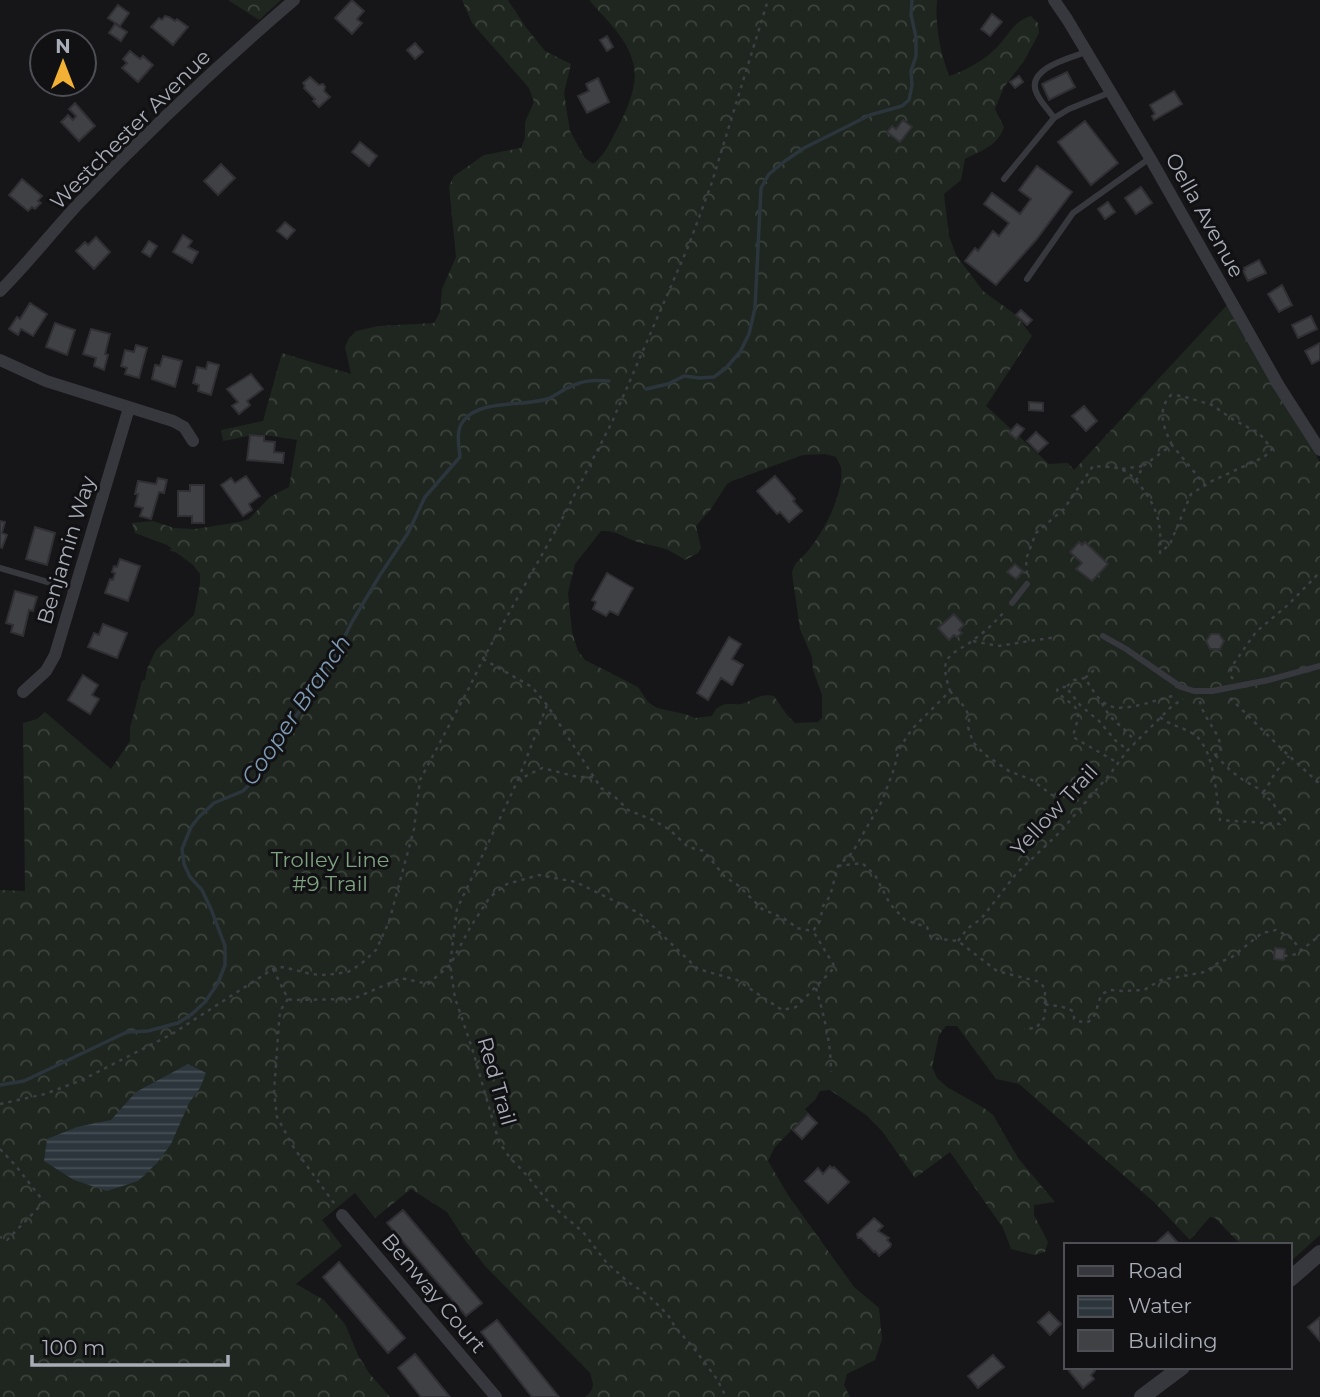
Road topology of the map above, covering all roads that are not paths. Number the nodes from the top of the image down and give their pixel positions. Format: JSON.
{"nodes":[{"id":1,"x":294,"y":0,"type":"edge"},
{"id":2,"x":1054,"y":0,"type":"edge"},
{"id":3,"x":1087,"y":51,"type":"junction"},
{"id":4,"x":1111,"y":92,"type":"junction"},
{"id":5,"x":1054,"y":118,"type":"junction"},
{"id":6,"x":1150,"y":158,"type":"junction"},
{"id":7,"x":1004,"y":178,"type":"dead end"},
{"id":8,"x":1027,"y":279,"type":"dead end"},
{"id":9,"x":0,"y":291,"type":"edge"},
{"id":10,"x":0,"y":360,"type":"edge"},
{"id":11,"x":129,"y":408,"type":"junction"},
{"id":12,"x":193,"y":441,"type":"dead end"},
{"id":13,"x":1320,"y":450,"type":"edge"},
{"id":14,"x":0,"y":568,"type":"edge"},
{"id":15,"x":1027,"y":584,"type":"road end"},
{"id":16,"x":75,"y":590,"type":"junction"},
{"id":17,"x":1012,"y":603,"type":"road end"},
{"id":18,"x":1103,"y":636,"type":"dead end"},
{"id":19,"x":1320,"y":666,"type":"edge"},
{"id":20,"x":23,"y":692,"type":"dead end"},
{"id":21,"x":342,"y":1214,"type":"dead end"},
{"id":22,"x":1320,"y":1253,"type":"edge"},
{"id":23,"x":1292,"y":1277,"type":"edge"},
{"id":24,"x":1179,"y":1369,"type":"edge"},
{"id":25,"x":496,"y":1397,"type":"edge"},
{"id":26,"x":1142,"y":1397,"type":"edge"}],
"edges":[{"from":1,"to":9,"type":"street","name":"Westchester Avenue"},
{"from":2,"to":3,"type":"street","name":"Oella Avenue"},
{"from":3,"to":4,"type":"street","name":"Oella Avenue"},
{"from":3,"to":5,"type":"lane"},
{"from":4,"to":5,"type":"lane"},
{"from":4,"to":6,"type":"street","name":"Oella Avenue"},
{"from":5,"to":7,"type":"lane"},
{"from":6,"to":8,"type":"lane"},
{"from":6,"to":13,"type":"street","name":"Oella Avenue"},
{"from":10,"to":11,"type":"street"},
{"from":11,"to":12,"type":"street"},
{"from":11,"to":16,"type":"street","name":"Benjamin Way"},
{"from":14,"to":16,"type":"lane"},
{"from":15,"to":17,"type":"lane"},
{"from":16,"to":20,"type":"street","name":"Benjamin Way"},
{"from":18,"to":19,"type":"lane"},
{"from":21,"to":25,"type":"street","name":"Benway Court"},
{"from":22,"to":23,"type":"street"},
{"from":24,"to":26,"type":"street"}]}
